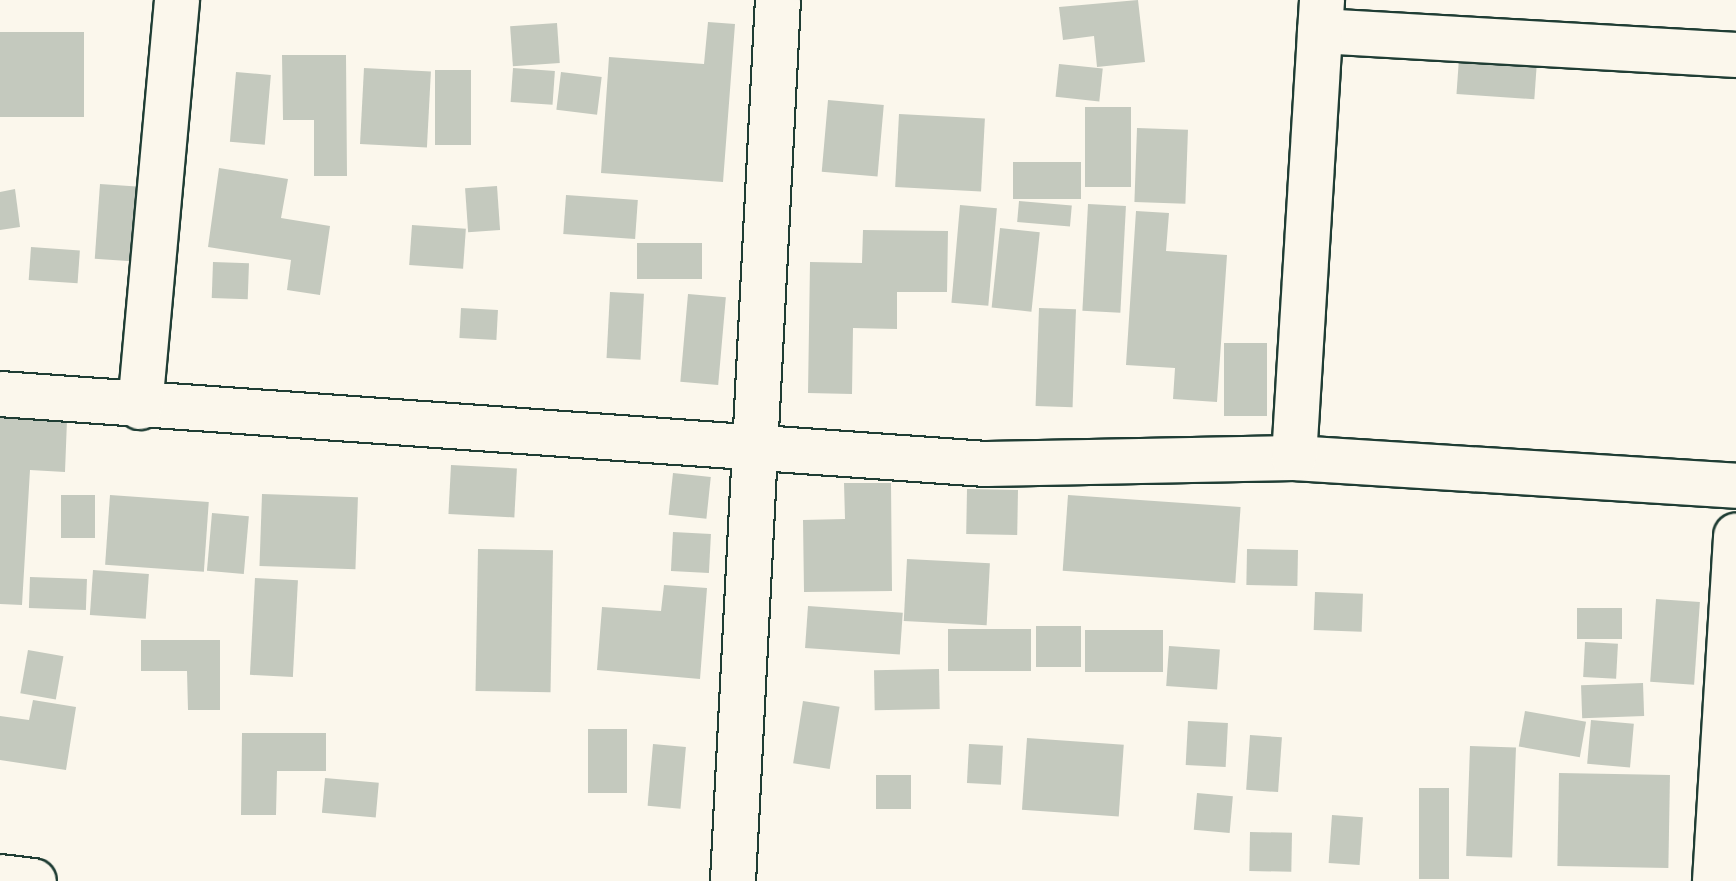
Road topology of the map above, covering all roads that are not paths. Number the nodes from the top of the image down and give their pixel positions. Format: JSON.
{"nodes":[{"id":1,"x":177,"y":0,"type":"edge"},
{"id":2,"x":778,"y":0,"type":"edge"},
{"id":3,"x":1321,"y":16,"type":"edge"},
{"id":4,"x":1736,"y":55,"type":"edge"},
{"id":5,"x":0,"y":394,"type":"edge"},
{"id":6,"x":140,"y":407,"type":"junction"},
{"id":7,"x":753,"y":446,"type":"junction"},
{"id":8,"x":1294,"y":458,"type":"junction"},
{"id":9,"x":1736,"y":486,"type":"edge"},
{"id":10,"x":1736,"y":536,"type":"edge"},
{"id":11,"x":0,"y":877,"type":"edge"},
{"id":12,"x":34,"y":881,"type":"edge"},
{"id":13,"x":733,"y":881,"type":"edge"},
{"id":14,"x":1715,"y":881,"type":"edge"}],
"edges":[{"from":1,"to":6,"type":"street"},
{"from":2,"to":7,"type":"street"},
{"from":3,"to":4,"type":"street"},
{"from":3,"to":8,"type":"street"},
{"from":5,"to":6,"type":"street"},
{"from":6,"to":7,"type":"street"},
{"from":7,"to":8,"type":"street"},
{"from":7,"to":13,"type":"street"},
{"from":8,"to":9,"type":"street"},
{"from":10,"to":14,"type":"street"},
{"from":11,"to":12,"type":"street"}]}
